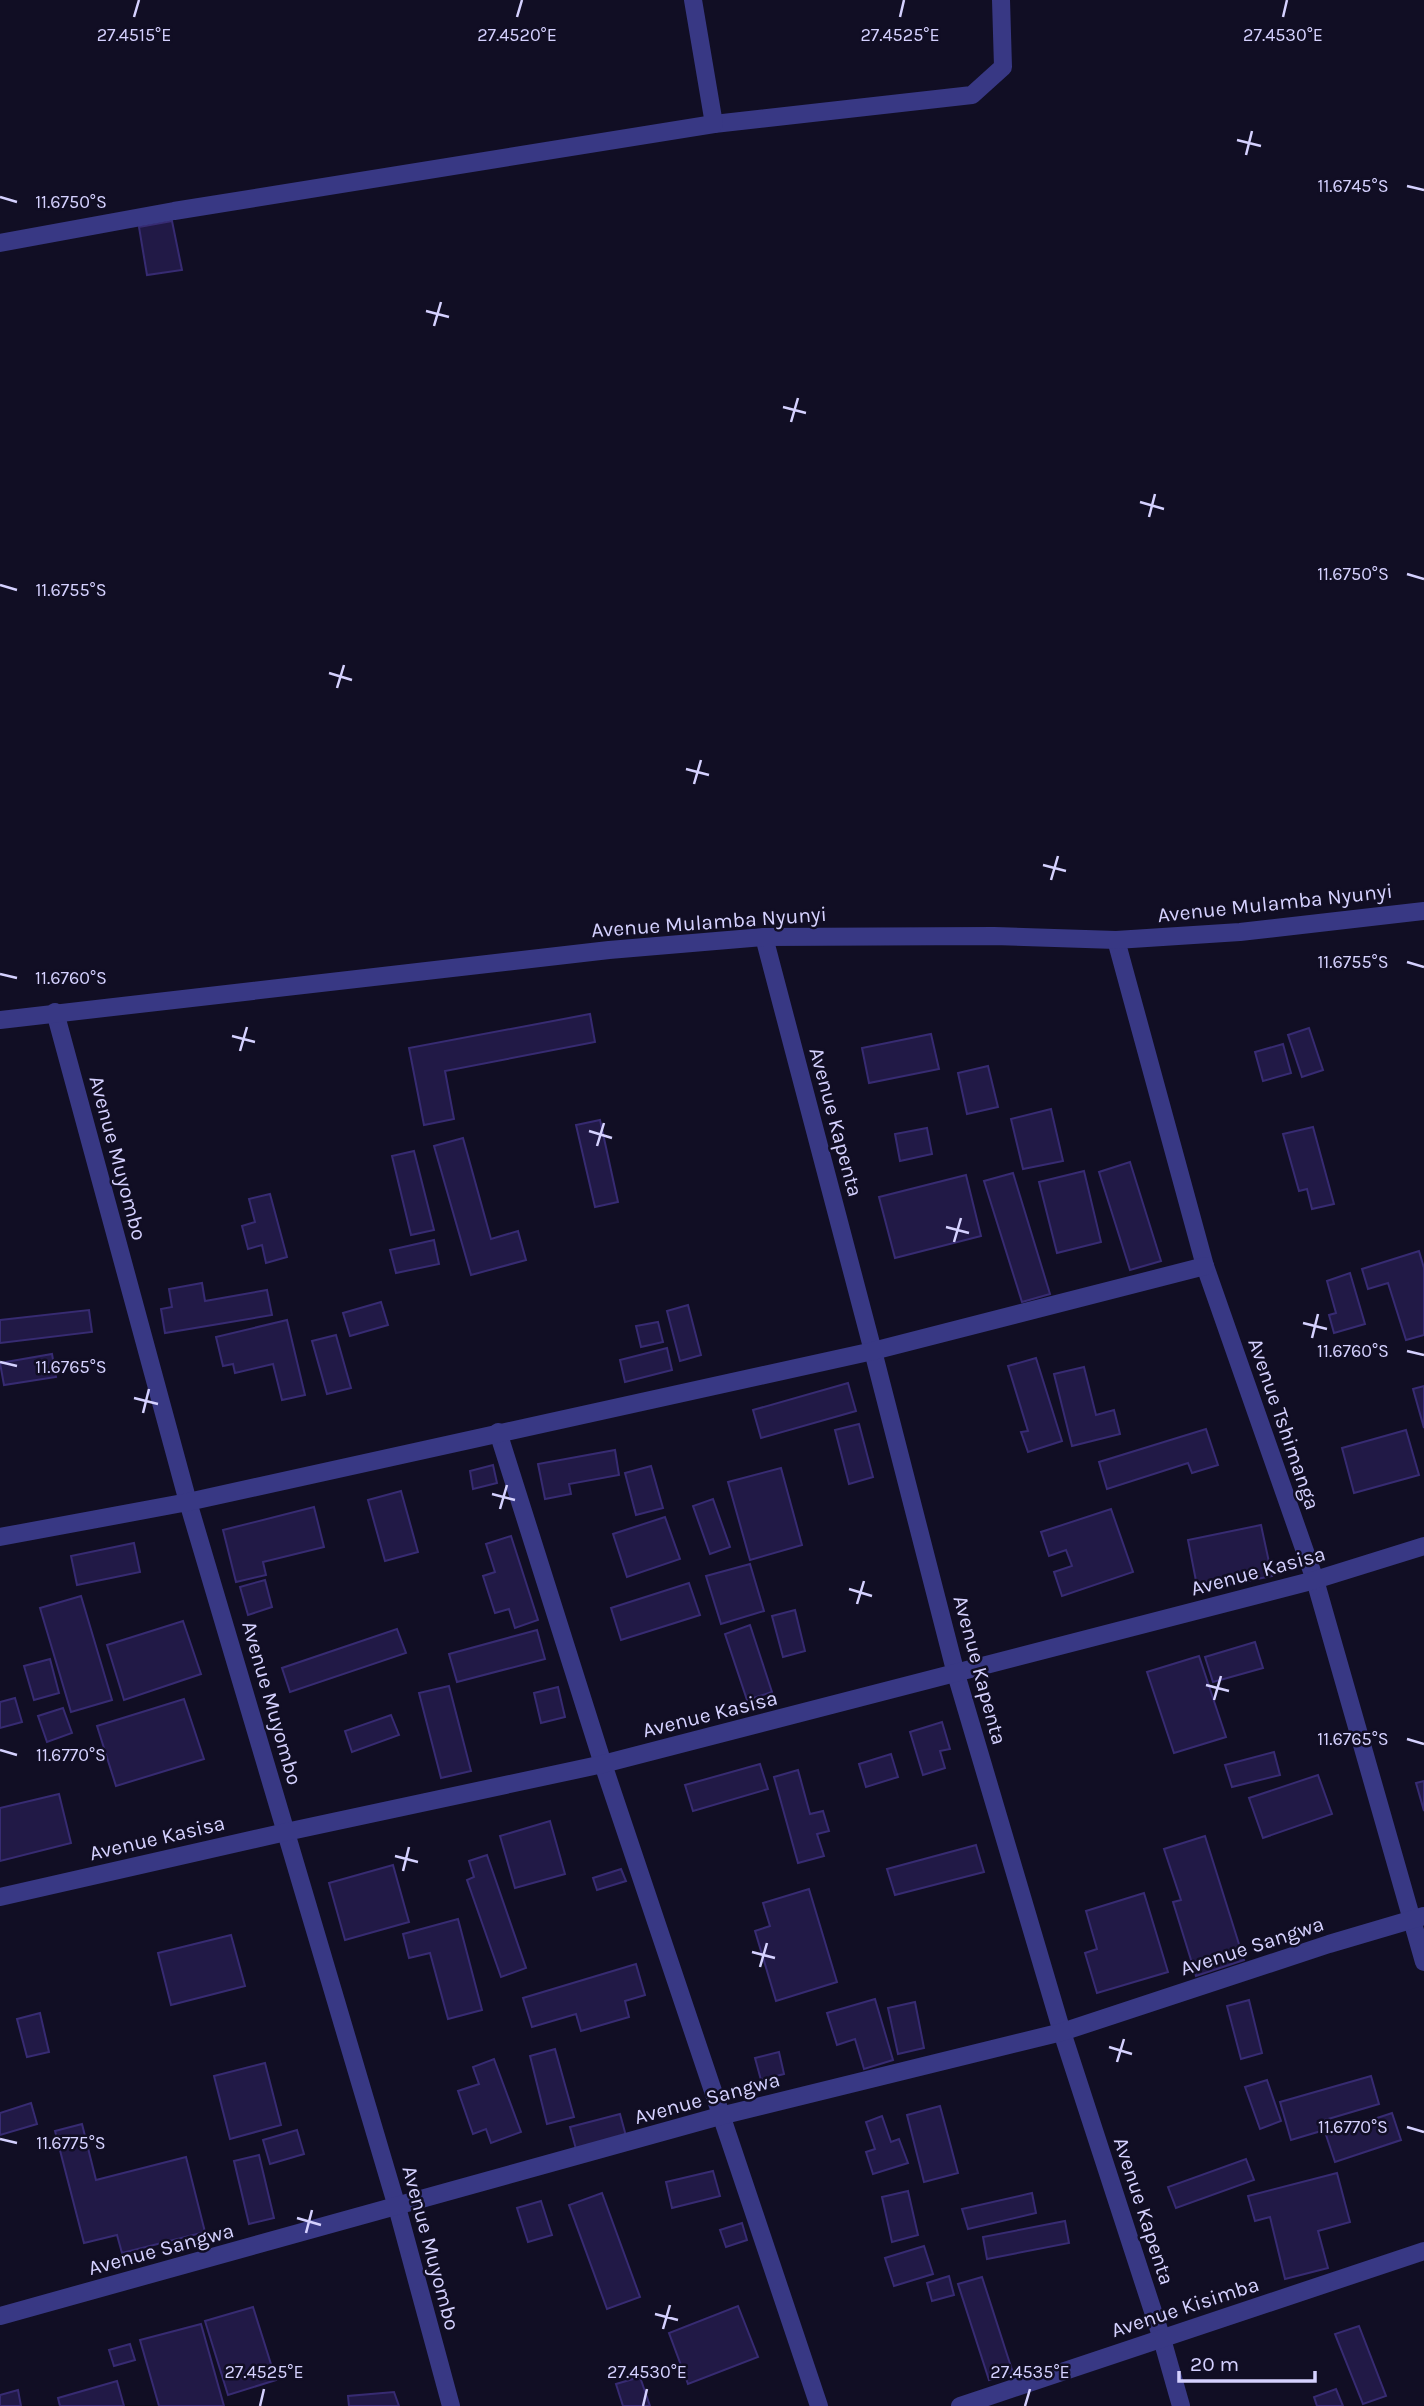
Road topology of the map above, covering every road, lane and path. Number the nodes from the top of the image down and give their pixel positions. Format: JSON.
{"nodes":[{"id":1,"x":693,"y":0,"type":"edge"},
{"id":2,"x":1001,"y":0,"type":"edge"},
{"id":3,"x":714,"y":124,"type":"junction"},
{"id":4,"x":0,"y":243,"type":"edge"},
{"id":5,"x":1424,"y":911,"type":"edge"},
{"id":6,"x":764,"y":937,"type":"junction"},
{"id":7,"x":1116,"y":940,"type":"junction"},
{"id":8,"x":55,"y":1012,"type":"junction"},
{"id":9,"x":0,"y":1020,"type":"edge"},
{"id":10,"x":1205,"y":1266,"type":"junction"},
{"id":11,"x":873,"y":1350,"type":"junction"},
{"id":12,"x":498,"y":1432,"type":"junction"},
{"id":13,"x":188,"y":1502,"type":"junction"},
{"id":14,"x":0,"y":1537,"type":"edge"},
{"id":15,"x":1424,"y":1546,"type":"edge"},
{"id":16,"x":1315,"y":1580,"type":"junction"},
{"id":17,"x":956,"y":1674,"type":"junction"},
{"id":18,"x":603,"y":1764,"type":"junction"},
{"id":19,"x":286,"y":1832,"type":"junction"},
{"id":20,"x":0,"y":1897,"type":"edge"},
{"id":21,"x":1418,"y":1918,"type":"edge"},
{"id":22,"x":1424,"y":1962,"type":"edge"},
{"id":23,"x":1062,"y":2032,"type":"junction"},
{"id":24,"x":720,"y":2116,"type":"junction"},
{"id":25,"x":397,"y":2207,"type":"junction"},
{"id":26,"x":1424,"y":2251,"type":"edge"},
{"id":27,"x":0,"y":2316,"type":"edge"},
{"id":28,"x":1162,"y":2339,"type":"junction"},
{"id":29,"x":451,"y":2406,"type":"edge"},
{"id":30,"x":819,"y":2406,"type":"edge"},
{"id":31,"x":960,"y":2406,"type":"edge"},
{"id":32,"x":1181,"y":2406,"type":"edge"}],
"edges":[{"from":1,"to":3,"type":"street"},
{"from":2,"to":3,"type":"street"},
{"from":3,"to":4,"type":"street"},
{"from":5,"to":7,"type":"street","name":"Avenue Mulamba Nyunyi"},
{"from":6,"to":7,"type":"street","name":"Avenue Mulamba Nyunyi"},
{"from":6,"to":8,"type":"street","name":"Avenue Mulamba Nyunyi"},
{"from":6,"to":11,"type":"street","name":"Avenue Kapenta"},
{"from":7,"to":10,"type":"street","name":"Avenue Tshimanga"},
{"from":8,"to":9,"type":"street","name":"Avenue Mulamba Nyunyi"},
{"from":8,"to":13,"type":"street","name":"Avenue Muyombo"},
{"from":10,"to":11,"type":"street"},
{"from":10,"to":16,"type":"street","name":"Avenue Tshimanga"},
{"from":11,"to":12,"type":"street"},
{"from":11,"to":17,"type":"street","name":"Avenue Kapenta"},
{"from":12,"to":13,"type":"street"},
{"from":12,"to":18,"type":"street"},
{"from":13,"to":14,"type":"street"},
{"from":13,"to":19,"type":"street","name":"Avenue Muyombo"},
{"from":15,"to":16,"type":"street","name":"Avenue Kasisa"},
{"from":16,"to":17,"type":"street","name":"Avenue Kasisa"},
{"from":16,"to":21,"type":"street","name":"Avenue Tshimanga"},
{"from":17,"to":18,"type":"street","name":"Avenue Kasisa"},
{"from":17,"to":23,"type":"street","name":"Avenue Kapenta"},
{"from":18,"to":19,"type":"street","name":"Avenue Kasisa"},
{"from":18,"to":24,"type":"street"},
{"from":19,"to":20,"type":"street","name":"Avenue Kasisa"},
{"from":19,"to":25,"type":"street","name":"Avenue Muyombo"},
{"from":21,"to":22,"type":"street","name":"Avenue Tshimanga"},
{"from":21,"to":23,"type":"street","name":"Avenue Sangwa"},
{"from":23,"to":24,"type":"street","name":"Avenue Sangwa"},
{"from":23,"to":28,"type":"street","name":"Avenue Kapenta"},
{"from":24,"to":25,"type":"street","name":"Avenue Sangwa"},
{"from":24,"to":30,"type":"street"},
{"from":25,"to":27,"type":"street","name":"Avenue Sangwa"},
{"from":25,"to":29,"type":"street","name":"Avenue Muyombo"},
{"from":26,"to":28,"type":"street","name":"Avenue Kisimba"},
{"from":28,"to":31,"type":"street","name":"Avenue Kisimba"},
{"from":28,"to":32,"type":"street","name":"Avenue Kapenta"}]}
